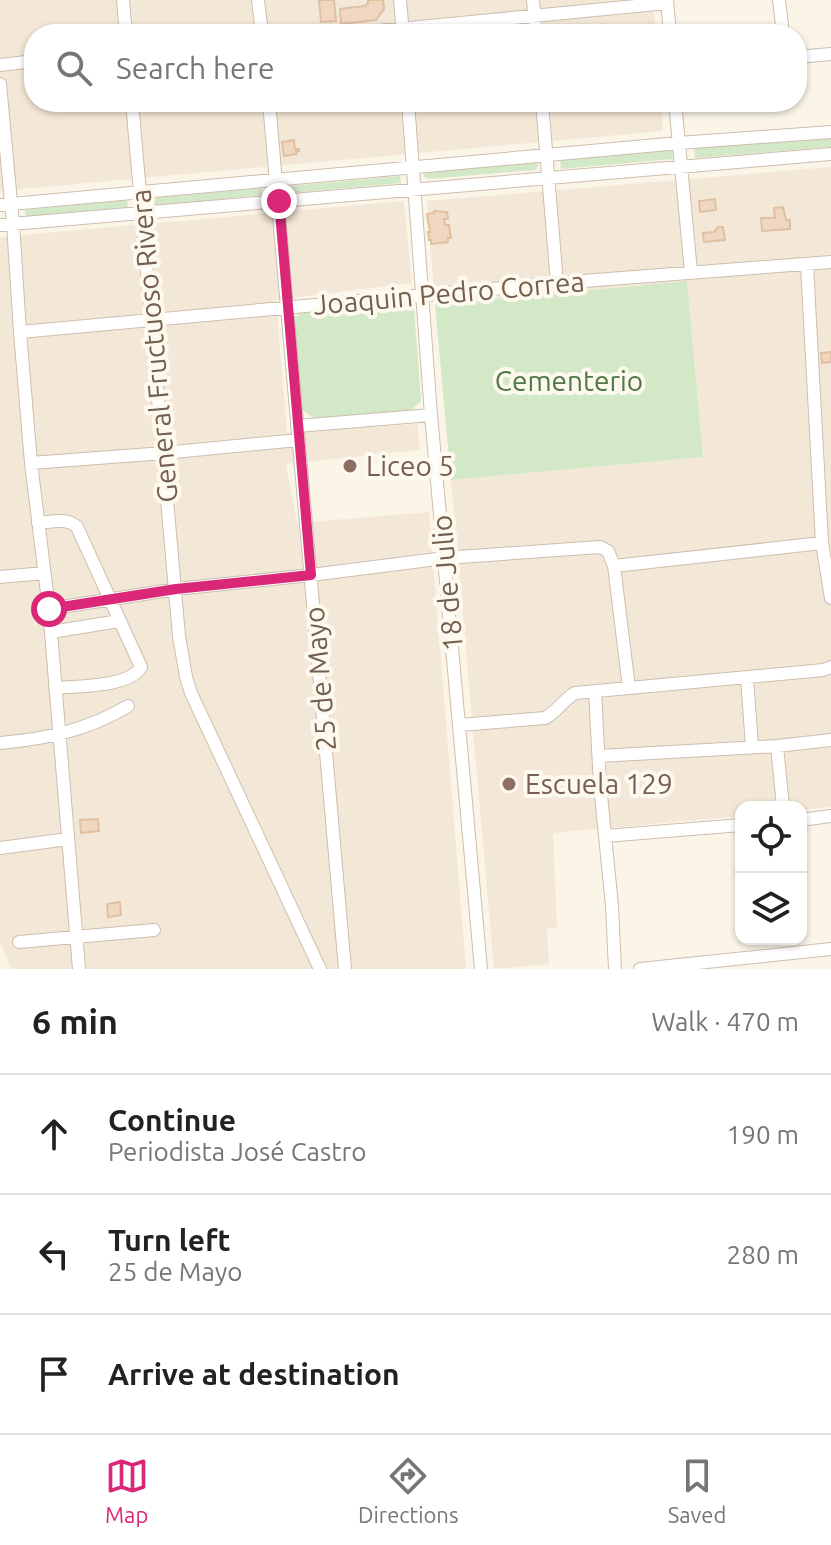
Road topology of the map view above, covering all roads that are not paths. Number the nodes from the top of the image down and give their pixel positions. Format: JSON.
{"nodes":[{"id":1,"x":123,"y":0,"type":"edge"},
{"id":2,"x":258,"y":0,"type":"edge"},
{"id":3,"x":400,"y":0,"type":"edge"},
{"id":4,"x":533,"y":0,"type":"edge"},
{"id":5,"x":779,"y":0,"type":"edge"},
{"id":6,"x":667,"y":2,"type":"edge"},
{"id":7,"x":534,"y":15,"type":"junction"},
{"id":8,"x":125,"y":24,"type":"edge"},
{"id":9,"x":261,"y":24,"type":"edge"},
{"id":10,"x":402,"y":24,"type":"edge"},
{"id":11,"x":460,"y":24,"type":"edge"},
{"id":12,"x":535,"y":24,"type":"edge"},
{"id":13,"x":669,"y":24,"type":"edge"},
{"id":14,"x":782,"y":24,"type":"edge"},
{"id":15,"x":831,"y":54,"type":"edge"},
{"id":16,"x":807,"y":56,"type":"edge"},
{"id":17,"x":24,"y":62,"type":"edge"},
{"id":18,"x":0,"y":65,"type":"edge"},
{"id":19,"x":0,"y":84,"type":"edge"},
{"id":20,"x":133,"y":112,"type":"edge"},
{"id":21,"x":270,"y":112,"type":"edge"},
{"id":22,"x":409,"y":112,"type":"edge"},
{"id":23,"x":543,"y":112,"type":"edge"},
{"id":24,"x":676,"y":112,"type":"edge"},
{"id":25,"x":831,"y":132,"type":"edge"},
{"id":26,"x":679,"y":143,"type":"junction"},
{"id":27,"x":831,"y":154,"type":"edge"},
{"id":28,"x":547,"y":156,"type":"junction"},
{"id":29,"x":681,"y":166,"type":"junction"},
{"id":30,"x":412,"y":167,"type":"junction"},
{"id":31,"x":549,"y":177,"type":"junction"},
{"id":32,"x":276,"y":179,"type":"junction"},
{"id":33,"x":414,"y":191,"type":"junction"},
{"id":34,"x":141,"y":192,"type":"junction"},
{"id":35,"x":279,"y":201,"type":"junction"},
{"id":36,"x":6,"y":204,"type":"edge"},
{"id":37,"x":142,"y":213,"type":"junction"},
{"id":38,"x":7,"y":224,"type":"edge"},
{"id":39,"x":831,"y":262,"type":"edge"},
{"id":40,"x":807,"y":265,"type":"junction"},
{"id":41,"x":691,"y":272,"type":"junction"},
{"id":42,"x":557,"y":283,"type":"junction"},
{"id":43,"x":422,"y":296,"type":"junction"},
{"id":44,"x":287,"y":308,"type":"junction"},
{"id":45,"x":152,"y":321,"type":"junction"},
{"id":46,"x":20,"y":332,"type":"junction"},
{"id":47,"x":431,"y":415,"type":"junction"},
{"id":48,"x":297,"y":433,"type":"junction"},
{"id":49,"x":164,"y":453,"type":"junction"},
{"id":50,"x":31,"y":463,"type":"junction"},
{"id":51,"x":38,"y":523,"type":"junction"},
{"id":52,"x":822,"y":543,"type":"junction"},
{"id":53,"x":445,"y":558,"type":"junction"},
{"id":54,"x":614,"y":566,"type":"junction"},
{"id":55,"x":44,"y":573,"type":"junction"},
{"id":56,"x":311,"y":575,"type":"junction"},
{"id":57,"x":0,"y":577,"type":"edge"},
{"id":58,"x":176,"y":589,"type":"junction"},
{"id":59,"x":831,"y":598,"type":"edge"},
{"id":60,"x":109,"y":599,"type":"junction"},
{"id":61,"x":49,"y":609,"type":"junction"},
{"id":62,"x":119,"y":621,"type":"junction"},
{"id":63,"x":51,"y":632,"type":"junction"},
{"id":64,"x":831,"y":667,"type":"edge"},
{"id":65,"x":747,"y":678,"type":"junction"},
{"id":66,"x":55,"y":688,"type":"junction"},
{"id":67,"x":629,"y":688,"type":"junction"},
{"id":68,"x":595,"y":692,"type":"junction"},
{"id":69,"x":128,"y":706,"type":"dead end"},
{"id":70,"x":460,"y":725,"type":"junction"},
{"id":71,"x":59,"y":735,"type":"junction"},
{"id":72,"x":831,"y":740,"type":"edge"},
{"id":73,"x":0,"y":743,"type":"edge"},
{"id":74,"x":752,"y":746,"type":"junction"},
{"id":75,"x":777,"y":746,"type":"junction"},
{"id":76,"x":599,"y":756,"type":"junction"},
{"id":77,"x":782,"y":801,"type":"edge"},
{"id":78,"x":831,"y":816,"type":"edge"},
{"id":79,"x":807,"y":819,"type":"edge"},
{"id":80,"x":735,"y":825,"type":"edge"},
{"id":81,"x":605,"y":836,"type":"junction"},
{"id":82,"x":68,"y":839,"type":"junction"},
{"id":83,"x":0,"y":848,"type":"edge"},
{"id":84,"x":154,"y":930,"type":"dead end"},
{"id":85,"x":76,"y":937,"type":"junction"},
{"id":86,"x":19,"y":942,"type":"dead end"},
{"id":87,"x":801,"y":946,"type":"edge"},
{"id":88,"x":831,"y":949,"type":"edge"},
{"id":89,"x":79,"y":969,"type":"edge"},
{"id":90,"x":320,"y":969,"type":"edge"},
{"id":91,"x":345,"y":969,"type":"edge"},
{"id":92,"x":481,"y":969,"type":"edge"},
{"id":93,"x":615,"y":969,"type":"edge"},
{"id":94,"x":640,"y":969,"type":"edge"}],
"edges":[{"from":1,"to":8,"type":"street"},
{"from":2,"to":9,"type":"street"},
{"from":3,"to":10,"type":"street"},
{"from":4,"to":7,"type":"street"},
{"from":5,"to":14,"type":"street"},
{"from":6,"to":7,"type":"street"},
{"from":6,"to":13,"type":"street"},
{"from":7,"to":11,"type":"street"},
{"from":7,"to":12,"type":"street"},
{"from":15,"to":16,"type":"street"},
{"from":17,"to":18,"type":"street"},
{"from":19,"to":36,"type":"street"},
{"from":20,"to":34,"type":"street","name":"General Fructuoso Rivera"},
{"from":21,"to":32,"type":"street","name":"25 de Mayo"},
{"from":22,"to":30,"type":"street","name":"18 de Julio"},
{"from":23,"to":28,"type":"street"},
{"from":24,"to":26,"type":"street"},
{"from":25,"to":26,"type":"street"},
{"from":26,"to":28,"type":"street"},
{"from":26,"to":29,"type":"street"},
{"from":27,"to":29,"type":"street"},
{"from":28,"to":30,"type":"street"},
{"from":28,"to":31,"type":"street"},
{"from":29,"to":31,"type":"street"},
{"from":29,"to":41,"type":"street"},
{"from":30,"to":32,"type":"street"},
{"from":30,"to":33,"type":"street","name":"18 de Julio"},
{"from":31,"to":33,"type":"street"},
{"from":31,"to":42,"type":"street"},
{"from":32,"to":34,"type":"street"},
{"from":32,"to":35,"type":"street","name":"25 de Mayo"},
{"from":33,"to":35,"type":"street"},
{"from":33,"to":43,"type":"street","name":"18 de Julio"},
{"from":34,"to":36,"type":"street"},
{"from":34,"to":37,"type":"street","name":"General Fructuoso Rivera"},
{"from":35,"to":37,"type":"street"},
{"from":35,"to":44,"type":"street","name":"25 de Mayo"},
{"from":36,"to":38,"type":"street"},
{"from":37,"to":38,"type":"street"},
{"from":37,"to":45,"type":"street","name":"General Fructuoso Rivera"},
{"from":38,"to":46,"type":"street"},
{"from":39,"to":40,"type":"street","name":"Joaquin Pedro Correa"},
{"from":40,"to":41,"type":"street","name":"Joaquin Pedro Correa"},
{"from":40,"to":52,"type":"street"},
{"from":41,"to":42,"type":"street","name":"Joaquin Pedro Correa"},
{"from":42,"to":43,"type":"street","name":"Joaquin Pedro Correa"},
{"from":43,"to":44,"type":"street","name":"Joaquin Pedro Correa"},
{"from":43,"to":47,"type":"street","name":"18 de Julio"},
{"from":44,"to":45,"type":"street","name":"Joaquin Pedro Correa"},
{"from":44,"to":48,"type":"street","name":"25 de Mayo"},
{"from":45,"to":46,"type":"street","name":"Joaquin Pedro Correa"},
{"from":45,"to":49,"type":"street","name":"General Fructuoso Rivera"},
{"from":46,"to":50,"type":"street"},
{"from":47,"to":48,"type":"street"},
{"from":47,"to":53,"type":"street","name":"18 de Julio"},
{"from":48,"to":49,"type":"street"},
{"from":48,"to":56,"type":"street","name":"25 de Mayo"},
{"from":49,"to":50,"type":"street"},
{"from":49,"to":58,"type":"street","name":"General Fructuoso Rivera"},
{"from":50,"to":51,"type":"street"},
{"from":51,"to":55,"type":"street"},
{"from":51,"to":60,"type":"street"},
{"from":52,"to":54,"type":"street"},
{"from":52,"to":59,"type":"street"},
{"from":53,"to":54,"type":"street"},
{"from":53,"to":56,"type":"street"},
{"from":53,"to":70,"type":"street","name":"18 de Julio"},
{"from":54,"to":67,"type":"street"},
{"from":55,"to":57,"type":"street"},
{"from":55,"to":61,"type":"street"},
{"from":56,"to":58,"type":"street"},
{"from":56,"to":91,"type":"street","name":"25 de Mayo"},
{"from":58,"to":60,"type":"street"},
{"from":58,"to":90,"type":"street","name":"General Fructuoso Rivera"},
{"from":60,"to":61,"type":"street"},
{"from":60,"to":62,"type":"street"},
{"from":61,"to":63,"type":"street"},
{"from":62,"to":63,"type":"street"},
{"from":62,"to":66,"type":"street"},
{"from":63,"to":66,"type":"street"},
{"from":64,"to":65,"type":"street"},
{"from":65,"to":67,"type":"street"},
{"from":65,"to":74,"type":"street"},
{"from":66,"to":71,"type":"street"},
{"from":67,"to":68,"type":"street"},
{"from":68,"to":70,"type":"street"},
{"from":68,"to":76,"type":"street"},
{"from":69,"to":71,"type":"street"},
{"from":70,"to":92,"type":"street","name":"18 de Julio"},
{"from":71,"to":73,"type":"street"},
{"from":71,"to":82,"type":"street"},
{"from":72,"to":75,"type":"street"},
{"from":74,"to":75,"type":"street"},
{"from":74,"to":76,"type":"street"},
{"from":75,"to":77,"type":"street"},
{"from":76,"to":81,"type":"street"},
{"from":78,"to":79,"type":"street"},
{"from":80,"to":81,"type":"street"},
{"from":81,"to":93,"type":"street"},
{"from":82,"to":83,"type":"street"},
{"from":82,"to":85,"type":"street"},
{"from":84,"to":85,"type":"street"},
{"from":85,"to":86,"type":"street"},
{"from":85,"to":89,"type":"street"},
{"from":87,"to":88,"type":"street"},
{"from":87,"to":94,"type":"street"}]}
